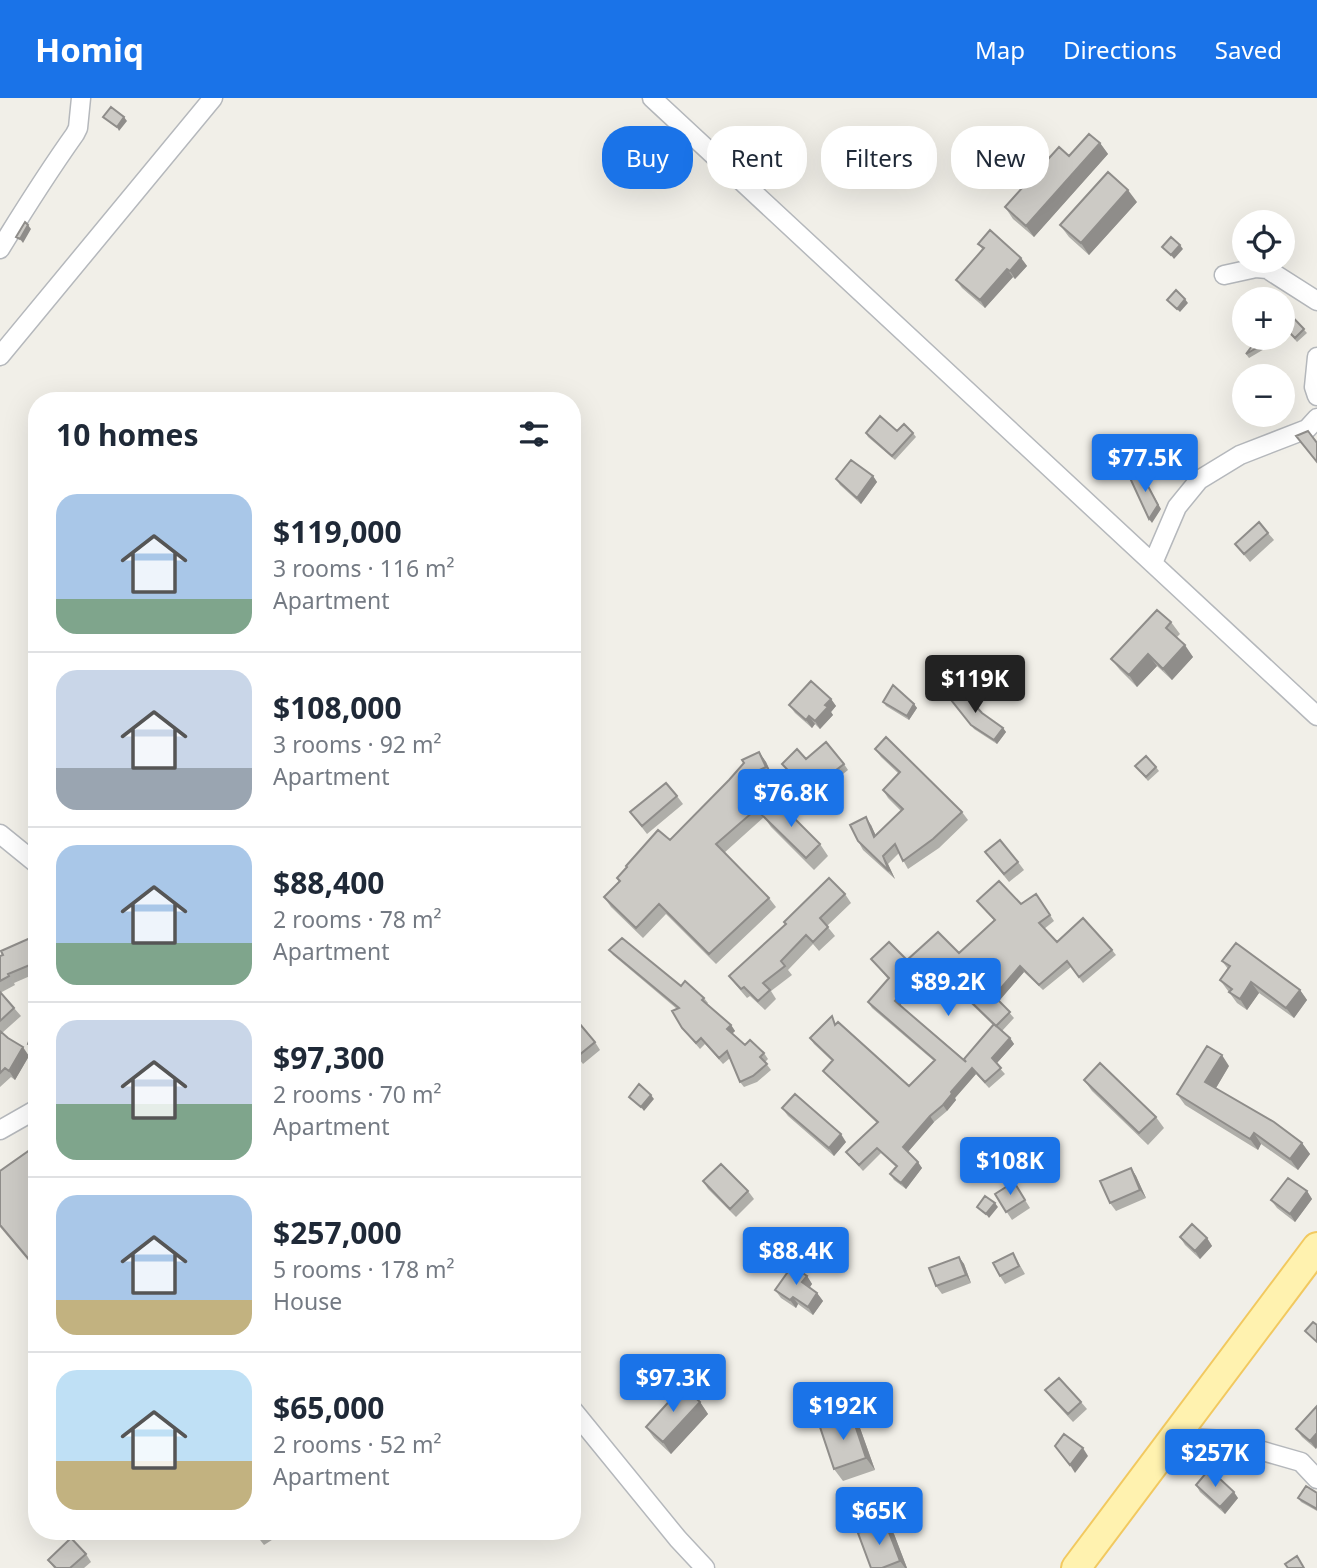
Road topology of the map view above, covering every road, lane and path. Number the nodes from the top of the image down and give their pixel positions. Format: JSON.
{"nodes":[{"id":1,"x":81,"y":98,"type":"edge"},
{"id":2,"x":213,"y":98,"type":"edge"},
{"id":3,"x":652,"y":98,"type":"edge"},
{"id":4,"x":0,"y":248,"type":"edge"},
{"id":5,"x":1224,"y":275,"type":"dead end"},
{"id":6,"x":1317,"y":301,"type":"edge"},
{"id":7,"x":1,"y":353,"type":"edge"},
{"id":8,"x":1317,"y":357,"type":"edge"},
{"id":9,"x":1317,"y":396,"type":"edge"},
{"id":10,"x":1317,"y":418,"type":"edge"},
{"id":11,"x":1153,"y":563,"type":"junction"},
{"id":12,"x":1317,"y":716,"type":"edge"},
{"id":13,"x":0,"y":834,"type":"edge"},
{"id":14,"x":28,"y":857,"type":"edge"},
{"id":15,"x":28,"y":1114,"type":"edge"},
{"id":16,"x":0,"y":1130,"type":"edge"},
{"id":17,"x":1317,"y":1247,"type":"edge"},
{"id":18,"x":581,"y":1420,"type":"edge"},
{"id":19,"x":1174,"y":1437,"type":"junction"},
{"id":20,"x":1317,"y":1479,"type":"edge"},
{"id":21,"x":705,"y":1568,"type":"edge"},
{"id":22,"x":1076,"y":1568,"type":"edge"}],
"edges":[{"from":1,"to":4,"type":"street"},
{"from":2,"to":7,"type":"street"},
{"from":3,"to":11,"type":"street"},
{"from":5,"to":6,"type":"street"},
{"from":8,"to":9,"type":"street"},
{"from":10,"to":11,"type":"street"},
{"from":11,"to":12,"type":"street"},
{"from":13,"to":14,"type":"street"},
{"from":15,"to":16,"type":"street"},
{"from":17,"to":19,"type":"main road"},
{"from":18,"to":21,"type":"street"},
{"from":19,"to":20,"type":"street"},
{"from":19,"to":22,"type":"main road"}]}
